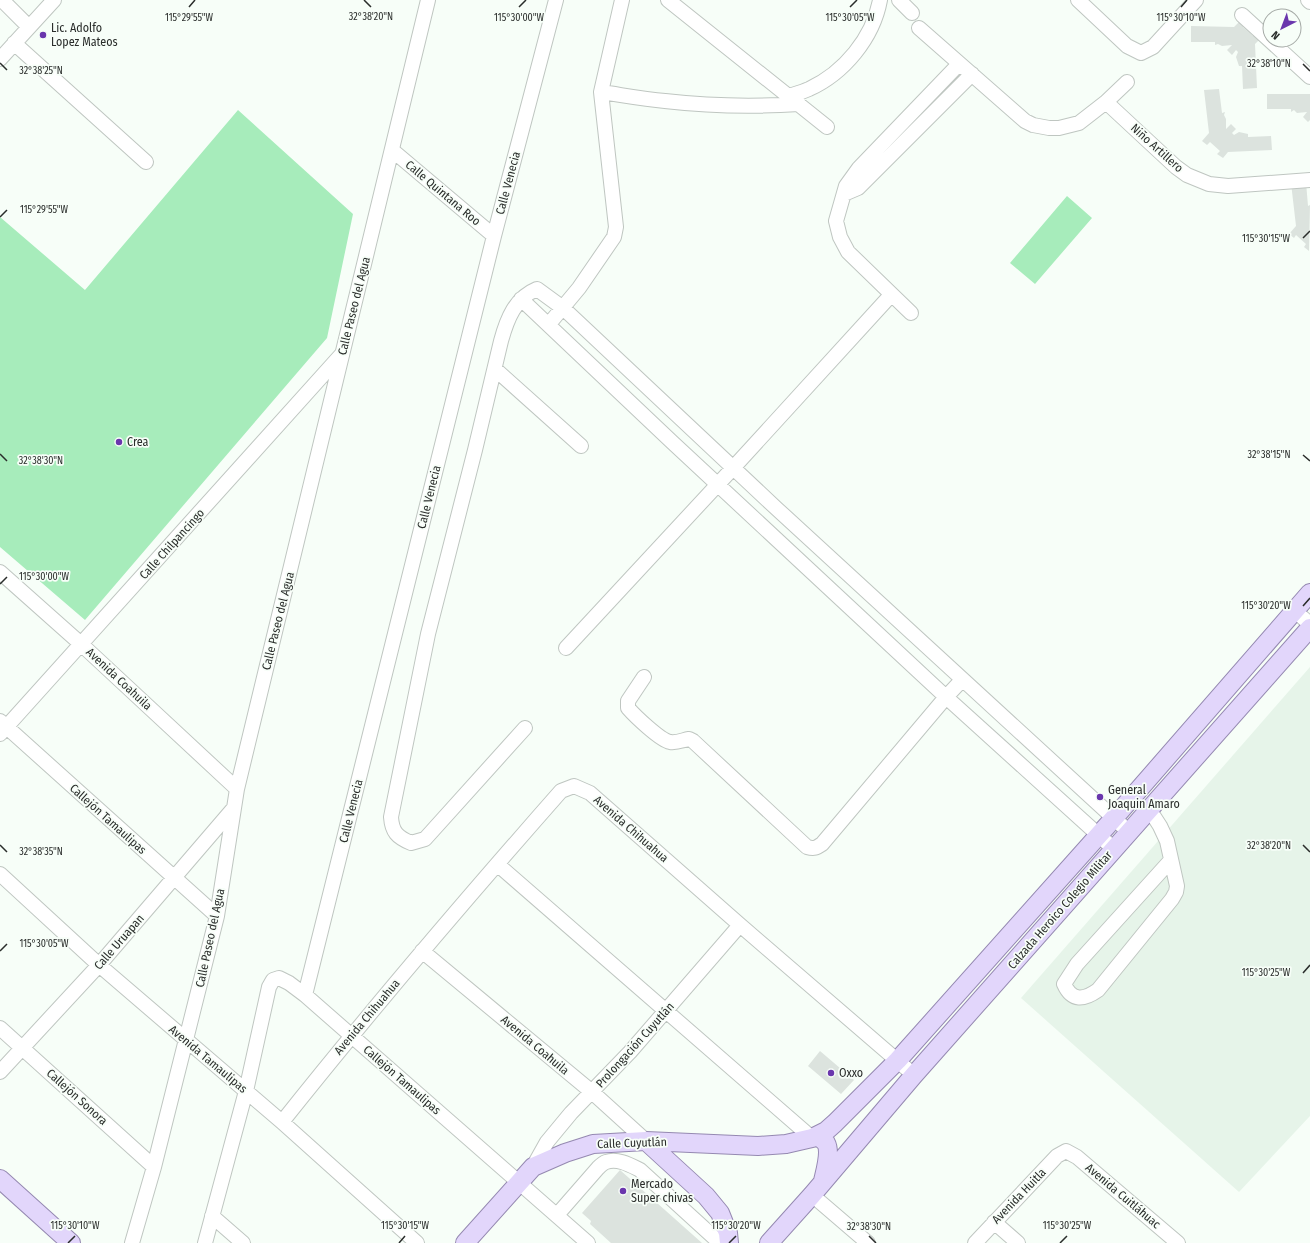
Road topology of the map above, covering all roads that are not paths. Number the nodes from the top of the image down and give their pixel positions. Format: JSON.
{"nodes":[{"id":1,"x":2,"y":0,"type":"edge"},
{"id":2,"x":54,"y":0,"type":"edge"},
{"id":3,"x":428,"y":0,"type":"edge"},
{"id":4,"x":556,"y":0,"type":"edge"},
{"id":5,"x":622,"y":0,"type":"edge"},
{"id":6,"x":668,"y":0,"type":"edge"},
{"id":7,"x":880,"y":0,"type":"edge"},
{"id":8,"x":899,"y":0,"type":"edge"},
{"id":9,"x":1078,"y":0,"type":"edge"},
{"id":10,"x":1196,"y":0,"type":"edge"},
{"id":11,"x":1308,"y":0,"type":"edge"},
{"id":12,"x":1310,"y":2,"type":"edge"},
{"id":13,"x":912,"y":13,"type":"dead end"},
{"id":14,"x":1242,"y":14,"type":"dead end"},
{"id":15,"x":29,"y":27,"type":"junction"},
{"id":16,"x":919,"y":28,"type":"dead end"},
{"id":17,"x":14,"y":43,"type":"junction"},
{"id":18,"x":0,"y":59,"type":"edge"},
{"id":19,"x":959,"y":64,"type":"junction"},
{"id":20,"x":972,"y":74,"type":"junction"},
{"id":21,"x":1310,"y":77,"type":"edge"},
{"id":22,"x":1127,"y":82,"type":"dead end"},
{"id":23,"x":601,"y":92,"type":"junction"},
{"id":24,"x":794,"y":100,"type":"junction"},
{"id":25,"x":1106,"y":102,"type":"junction"},
{"id":26,"x":827,"y":126,"type":"dead end"},
{"id":27,"x":392,"y":150,"type":"junction"},
{"id":28,"x":146,"y":162,"type":"dead end"},
{"id":29,"x":1310,"y":180,"type":"edge"},
{"id":30,"x":844,"y":194,"type":"junction"},
{"id":31,"x":494,"y":236,"type":"junction"},
{"id":32,"x":891,"y":295,"type":"junction"},
{"id":33,"x":521,"y":299,"type":"junction"},
{"id":34,"x":563,"y":308,"type":"junction"},
{"id":35,"x":910,"y":313,"type":"dead end"},
{"id":36,"x":549,"y":324,"type":"junction"},
{"id":37,"x":343,"y":353,"type":"junction"},
{"id":38,"x":495,"y":369,"type":"junction"},
{"id":39,"x":687,"y":425,"type":"junction"},
{"id":40,"x":672,"y":442,"type":"junction"},
{"id":41,"x":581,"y":446,"type":"dead end"},
{"id":42,"x":734,"y":468,"type":"junction"},
{"id":43,"x":718,"y":484,"type":"junction"},
{"id":44,"x":777,"y":509,"type":"junction"},
{"id":45,"x":763,"y":526,"type":"junction"},
{"id":46,"x":835,"y":562,"type":"junction"},
{"id":47,"x":0,"y":572,"type":"edge"},
{"id":48,"x":820,"y":580,"type":"junction"},
{"id":49,"x":1310,"y":593,"type":"edge"},
{"id":50,"x":1295,"y":611,"type":"junction"},
{"id":51,"x":1310,"y":624,"type":"edge"},
{"id":52,"x":1310,"y":628,"type":"edge"},
{"id":53,"x":910,"y":632,"type":"junction"},
{"id":54,"x":81,"y":644,"type":"junction"},
{"id":55,"x":566,"y":648,"type":"dead end"},
{"id":56,"x":894,"y":648,"type":"junction"},
{"id":57,"x":644,"y":677,"type":"dead end"},
{"id":58,"x":962,"y":680,"type":"junction"},
{"id":59,"x":946,"y":697,"type":"junction"},
{"id":60,"x":2,"y":727,"type":"edge"},
{"id":61,"x":526,"y":728,"type":"dead end"},
{"id":62,"x":237,"y":788,"type":"junction"},
{"id":63,"x":1081,"y":789,"type":"junction"},
{"id":64,"x":1066,"y":806,"type":"junction"},
{"id":65,"x":234,"y":808,"type":"junction"},
{"id":66,"x":1149,"y":809,"type":"junction"},
{"id":67,"x":1114,"y":818,"type":"junction"},
{"id":68,"x":1129,"y":832,"type":"junction"},
{"id":69,"x":1098,"y":836,"type":"junction"},
{"id":70,"x":1114,"y":849,"type":"junction"},
{"id":71,"x":1171,"y":860,"type":"junction"},
{"id":72,"x":497,"y":864,"type":"junction"},
{"id":73,"x":0,"y":874,"type":"edge"},
{"id":74,"x":174,"y":878,"type":"junction"},
{"id":75,"x":216,"y":916,"type":"junction"},
{"id":76,"x":740,"y":925,"type":"junction"},
{"id":77,"x":422,"y":951,"type":"junction"},
{"id":78,"x":100,"y":965,"type":"junction"},
{"id":79,"x":305,"y":995,"type":"junction"},
{"id":80,"x":666,"y":1010,"type":"junction"},
{"id":81,"x":0,"y":1028,"type":"edge"},
{"id":82,"x":351,"y":1035,"type":"junction"},
{"id":83,"x":186,"y":1040,"type":"junction"},
{"id":84,"x":23,"y":1048,"type":"junction"},
{"id":85,"x":898,"y":1060,"type":"junction"},
{"id":86,"x":0,"y":1072,"type":"edge"},
{"id":87,"x":914,"y":1075,"type":"junction"},
{"id":88,"x":246,"y":1091,"type":"junction"},
{"id":89,"x":592,"y":1092,"type":"junction"},
{"id":90,"x":282,"y":1122,"type":"junction"},
{"id":91,"x":814,"y":1137,"type":"junction"},
{"id":92,"x":646,"y":1141,"type":"junction"},
{"id":93,"x":1066,"y":1151,"type":"joint"},
{"id":94,"x":154,"y":1167,"type":"junction"},
{"id":95,"x":533,"y":1167,"type":"junction"},
{"id":96,"x":0,"y":1179,"type":"edge"},
{"id":97,"x":519,"y":1182,"type":"junction"},
{"id":98,"x":818,"y":1188,"type":"junction"},
{"id":99,"x":557,"y":1215,"type":"junction"},
{"id":100,"x":212,"y":1216,"type":"junction"},
{"id":101,"x":994,"y":1222,"type":"junction"},
{"id":102,"x":71,"y":1243,"type":"edge"},
{"id":103,"x":132,"y":1243,"type":"edge"},
{"id":104,"x":204,"y":1243,"type":"edge"},
{"id":105,"x":243,"y":1243,"type":"edge"},
{"id":106,"x":417,"y":1243,"type":"edge"},
{"id":107,"x":465,"y":1243,"type":"edge"},
{"id":108,"x":588,"y":1243,"type":"edge"},
{"id":109,"x":720,"y":1243,"type":"edge"},
{"id":110,"x":729,"y":1243,"type":"edge"},
{"id":111,"x":769,"y":1243,"type":"edge"},
{"id":112,"x":868,"y":1243,"type":"edge"},
{"id":113,"x":975,"y":1243,"type":"edge"},
{"id":114,"x":1018,"y":1243,"type":"edge"},
{"id":115,"x":1178,"y":1243,"type":"edge"}],
"edges":[{"from":1,"to":15,"type":"street"},
{"from":2,"to":15,"type":"street"},
{"from":3,"to":27,"type":"street","name":"Calle Paseo del Agua"},
{"from":4,"to":31,"type":"street","name":"Calle Venecia"},
{"from":5,"to":23,"type":"street"},
{"from":6,"to":24,"type":"street"},
{"from":7,"to":24,"type":"street"},
{"from":8,"to":13,"type":"street"},
{"from":9,"to":10,"type":"street"},
{"from":11,"to":12,"type":"street"},
{"from":14,"to":21,"type":"street"},
{"from":15,"to":17,"type":"street"},
{"from":16,"to":19,"type":"street"},
{"from":17,"to":18,"type":"street"},
{"from":17,"to":28,"type":"street"},
{"from":19,"to":20,"type":"street"},
{"from":19,"to":30,"type":"street"},
{"from":20,"to":25,"type":"street"},
{"from":20,"to":30,"type":"street"},
{"from":22,"to":25,"type":"street"},
{"from":23,"to":24,"type":"street"},
{"from":23,"to":34,"type":"street"},
{"from":24,"to":26,"type":"street"},
{"from":25,"to":29,"type":"street","name":"Niño Artillero"},
{"from":27,"to":31,"type":"street","name":"Calle Quintana Roo"},
{"from":27,"to":37,"type":"street","name":"Calle Paseo del Agua"},
{"from":30,"to":32,"type":"street"},
{"from":31,"to":79,"type":"street","name":"Calle Venecia"},
{"from":32,"to":35,"type":"street"},
{"from":32,"to":42,"type":"street"},
{"from":33,"to":34,"type":"street"},
{"from":33,"to":36,"type":"street"},
{"from":33,"to":38,"type":"street"},
{"from":34,"to":36,"type":"street"},
{"from":34,"to":39,"type":"street"},
{"from":36,"to":40,"type":"street"},
{"from":37,"to":54,"type":"street","name":"Calle Chilpancingo"},
{"from":37,"to":62,"type":"street","name":"Calle Paseo del Agua"},
{"from":38,"to":41,"type":"street"},
{"from":38,"to":61,"type":"street"},
{"from":39,"to":40,"type":"street"},
{"from":39,"to":42,"type":"street"},
{"from":40,"to":43,"type":"street"},
{"from":42,"to":43,"type":"street"},
{"from":42,"to":44,"type":"street"},
{"from":43,"to":45,"type":"street"},
{"from":43,"to":55,"type":"street"},
{"from":44,"to":45,"type":"street"},
{"from":44,"to":46,"type":"street"},
{"from":45,"to":48,"type":"street"},
{"from":46,"to":48,"type":"street"},
{"from":46,"to":53,"type":"street"},
{"from":47,"to":54,"type":"street","name":"Avenida Coahuila"},
{"from":48,"to":56,"type":"street"},
{"from":49,"to":50,"type":"main road","name":"Calzada Heroico Colegio Militar"},
{"from":50,"to":51,"type":"street"},
{"from":50,"to":67,"type":"main road","name":"Calzada Heroico Colegio Militar"},
{"from":52,"to":66,"type":"main road","name":"Calzada Heroico Colegio Militar"},
{"from":53,"to":56,"type":"street"},
{"from":53,"to":58,"type":"street"},
{"from":54,"to":60,"type":"street","name":"Calle Chilpancingo"},
{"from":54,"to":62,"type":"street","name":"Avenida Coahuila"},
{"from":56,"to":59,"type":"street"},
{"from":57,"to":59,"type":"street"},
{"from":58,"to":59,"type":"street"},
{"from":58,"to":63,"type":"street"},
{"from":59,"to":64,"type":"street"},
{"from":60,"to":74,"type":"street","name":"Callejón Tamaulipas"},
{"from":62,"to":65,"type":"street","name":"Calle Paseo del Agua"},
{"from":63,"to":64,"type":"street"},
{"from":63,"to":67,"type":"street"},
{"from":64,"to":69,"type":"street"},
{"from":65,"to":74,"type":"street","name":"Calle Uruapan"},
{"from":65,"to":75,"type":"street","name":"Calle Paseo del Agua"},
{"from":66,"to":68,"type":"main road","name":"Calzada Heroico Colegio Militar"},
{"from":66,"to":71,"type":"street"},
{"from":67,"to":68,"type":"street"},
{"from":67,"to":69,"type":"main road","name":"Calzada Heroico Colegio Militar"},
{"from":68,"to":70,"type":"main road","name":"Calzada Heroico Colegio Militar"},
{"from":69,"to":70,"type":"street"},
{"from":69,"to":85,"type":"main road","name":"Calzada Heroico Colegio Militar"},
{"from":70,"to":87,"type":"main road","name":"Calzada Heroico Colegio Militar"},
{"from":71,"to":71,"type":"street"},
{"from":72,"to":76,"type":"street","name":"Avenida Chihuahua"},
{"from":72,"to":77,"type":"street","name":"Avenida Chihuahua"},
{"from":72,"to":80,"type":"street"},
{"from":73,"to":78,"type":"street","name":"Avenida Tamaulipas"},
{"from":74,"to":75,"type":"street","name":"Callejón Tamaulipas"},
{"from":74,"to":78,"type":"street","name":"Calle Uruapan"},
{"from":75,"to":83,"type":"street","name":"Calle Paseo del Agua"},
{"from":76,"to":80,"type":"street","name":"Prolongación Cuyutlán"},
{"from":76,"to":85,"type":"street","name":"Avenida Chihuahua"},
{"from":77,"to":82,"type":"street","name":"Avenida Chihuahua"},
{"from":77,"to":89,"type":"street","name":"Avenida Coahuila"},
{"from":78,"to":83,"type":"street","name":"Avenida Tamaulipas"},
{"from":78,"to":84,"type":"street","name":"Calle Uruapan"},
{"from":79,"to":82,"type":"street","name":"Callejón Tamaulipas"},
{"from":79,"to":88,"type":"street","name":"Callejón Tamaulipas"},
{"from":80,"to":89,"type":"street","name":"Prolongación Cuyutlán"},
{"from":80,"to":91,"type":"street"},
{"from":81,"to":84,"type":"street","name":"Callejón Sonora"},
{"from":82,"to":90,"type":"street","name":"Avenida Chihuahua"},
{"from":82,"to":97,"type":"street","name":"Callejón Tamaulipas"},
{"from":83,"to":88,"type":"street","name":"Avenida Tamaulipas"},
{"from":83,"to":94,"type":"street","name":"Calle Paseo del Agua"},
{"from":84,"to":86,"type":"street","name":"Calle Uruapan"},
{"from":84,"to":94,"type":"street","name":"Callejón Sonora"},
{"from":85,"to":87,"type":"street","name":"Avenida Chihuahua"},
{"from":85,"to":91,"type":"main road","name":"Calzada Heroico Colegio Militar"},
{"from":87,"to":98,"type":"main road","name":"Calzada Heroico Colegio Militar"},
{"from":88,"to":90,"type":"street","name":"Avenida Tamaulipas"},
{"from":88,"to":100,"type":"street","name":"Callejón Tamaulipas"},
{"from":89,"to":92,"type":"street","name":"Avenida Coahuila"},
{"from":89,"to":95,"type":"street","name":"Prolongación Cuyutlán"},
{"from":90,"to":106,"type":"street","name":"Avenida Tamaulipas"},
{"from":91,"to":92,"type":"main road","name":"Calle Cuyutlán"},
{"from":91,"to":98,"type":"main road"},
{"from":92,"to":95,"type":"main road","name":"Calle Cuyutlán"},
{"from":92,"to":110,"type":"main road"},
{"from":93,"to":101,"type":"street","name":"Avenida Huitla"},
{"from":93,"to":115,"type":"street","name":"Avenida Cuitláhuac"},
{"from":94,"to":103,"type":"street","name":"Calle Paseo del Agua"},
{"from":95,"to":97,"type":"main road","name":"Calle Cuyutlán"},
{"from":96,"to":102,"type":"main road"},
{"from":97,"to":99,"type":"street","name":"Callejón Tamaulipas"},
{"from":97,"to":107,"type":"main road","name":"Calle Cuyutlán"},
{"from":98,"to":111,"type":"main road","name":"Calzada Heroico Colegio Militar"},
{"from":98,"to":112,"type":"street"},
{"from":99,"to":108,"type":"street","name":"Callejón Tamaulipas"},
{"from":99,"to":109,"type":"street"},
{"from":100,"to":104,"type":"street","name":"Callejón Tamaulipas"},
{"from":100,"to":105,"type":"street"},
{"from":101,"to":113,"type":"street","name":"Avenida Huitla"},
{"from":101,"to":114,"type":"street"}]}
